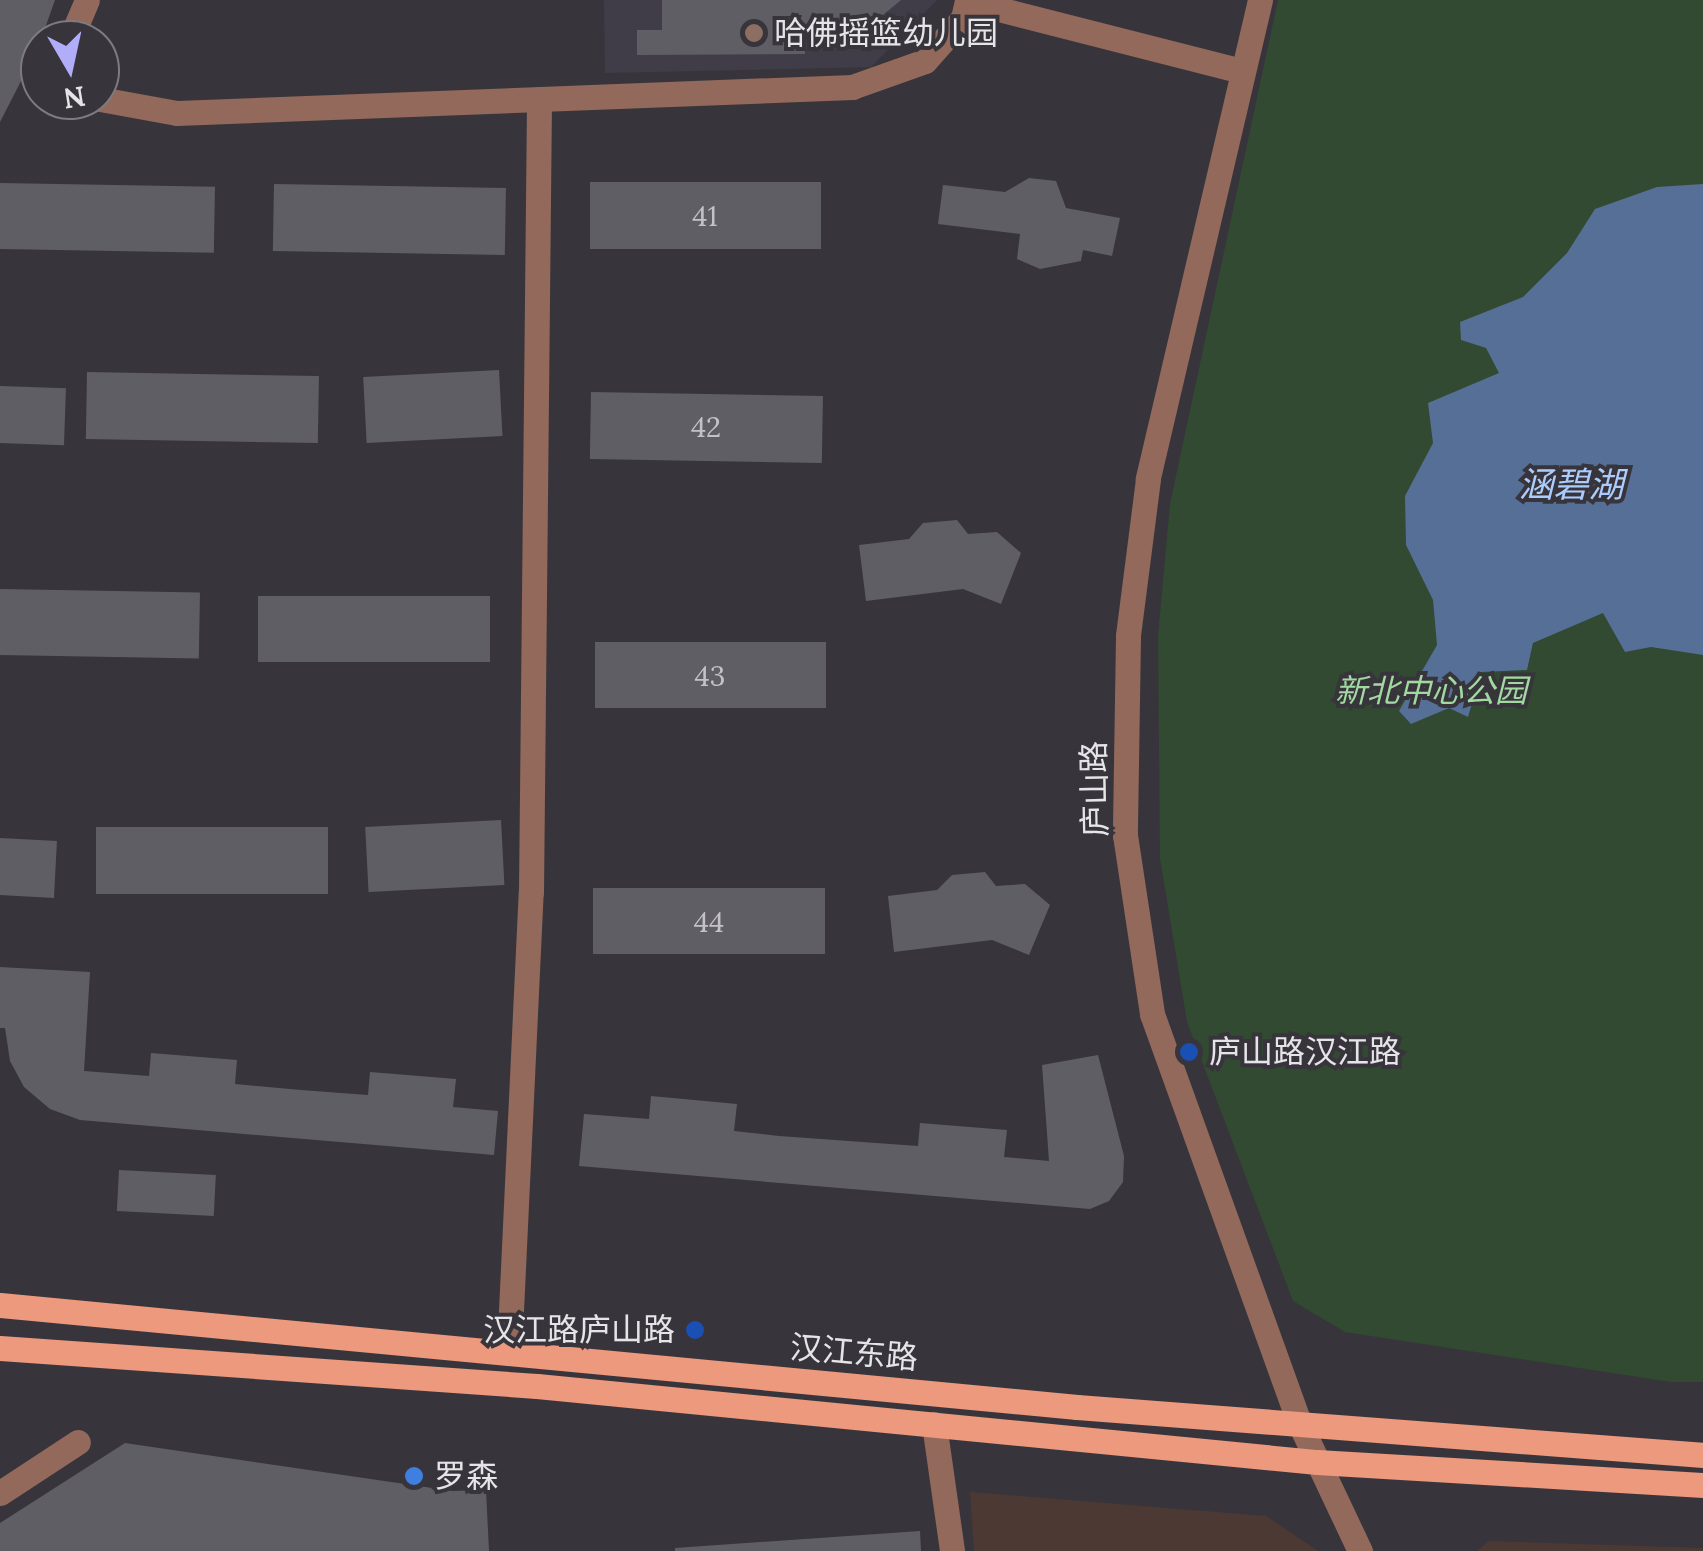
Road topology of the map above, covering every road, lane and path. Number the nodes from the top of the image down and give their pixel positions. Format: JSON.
{"nodes":[{"id":1,"x":967,"y":0,"type":"edge"},
{"id":2,"x":1260,"y":0,"type":"edge"},
{"id":3,"x":1242,"y":71,"type":"junction"},
{"id":4,"x":540,"y":99,"type":"junction"},
{"id":5,"x":120,"y":103,"type":"edge"},
{"id":6,"x":0,"y":1306,"type":"edge"},
{"id":7,"x":0,"y":1348,"type":"edge"},
{"id":8,"x":509,"y":1353,"type":"junction"},
{"id":9,"x":1299,"y":1422,"type":"junction"},
{"id":10,"x":934,"y":1424,"type":"junction"},
{"id":11,"x":78,"y":1442,"type":"dead end"},
{"id":12,"x":1703,"y":1455,"type":"edge"},
{"id":13,"x":1317,"y":1462,"type":"junction"},
{"id":14,"x":1703,"y":1485,"type":"edge"},
{"id":15,"x":0,"y":1493,"type":"edge"},
{"id":16,"x":952,"y":1551,"type":"edge"},
{"id":17,"x":1360,"y":1551,"type":"edge"}],
"edges":[{"from":1,"to":3,"type":"street"},
{"from":1,"to":4,"type":"street"},
{"from":2,"to":3,"type":"street","name":"庐山路"},
{"from":3,"to":9,"type":"street","name":"庐山路"},
{"from":4,"to":5,"type":"street"},
{"from":4,"to":8,"type":"street"},
{"from":6,"to":8,"type":"main road","name":"汉江东路"},
{"from":7,"to":10,"type":"main road","name":"汉江东路"},
{"from":8,"to":9,"type":"main road","name":"汉江东路"},
{"from":9,"to":12,"type":"main road","name":"汉江东路"},
{"from":9,"to":13,"type":"street","name":"庐山路"},
{"from":10,"to":13,"type":"main road","name":"汉江东路"},
{"from":10,"to":16,"type":"street"},
{"from":11,"to":15,"type":"street"},
{"from":13,"to":14,"type":"main road","name":"汉江东路"},
{"from":13,"to":17,"type":"street","name":"庐山路"}]}
